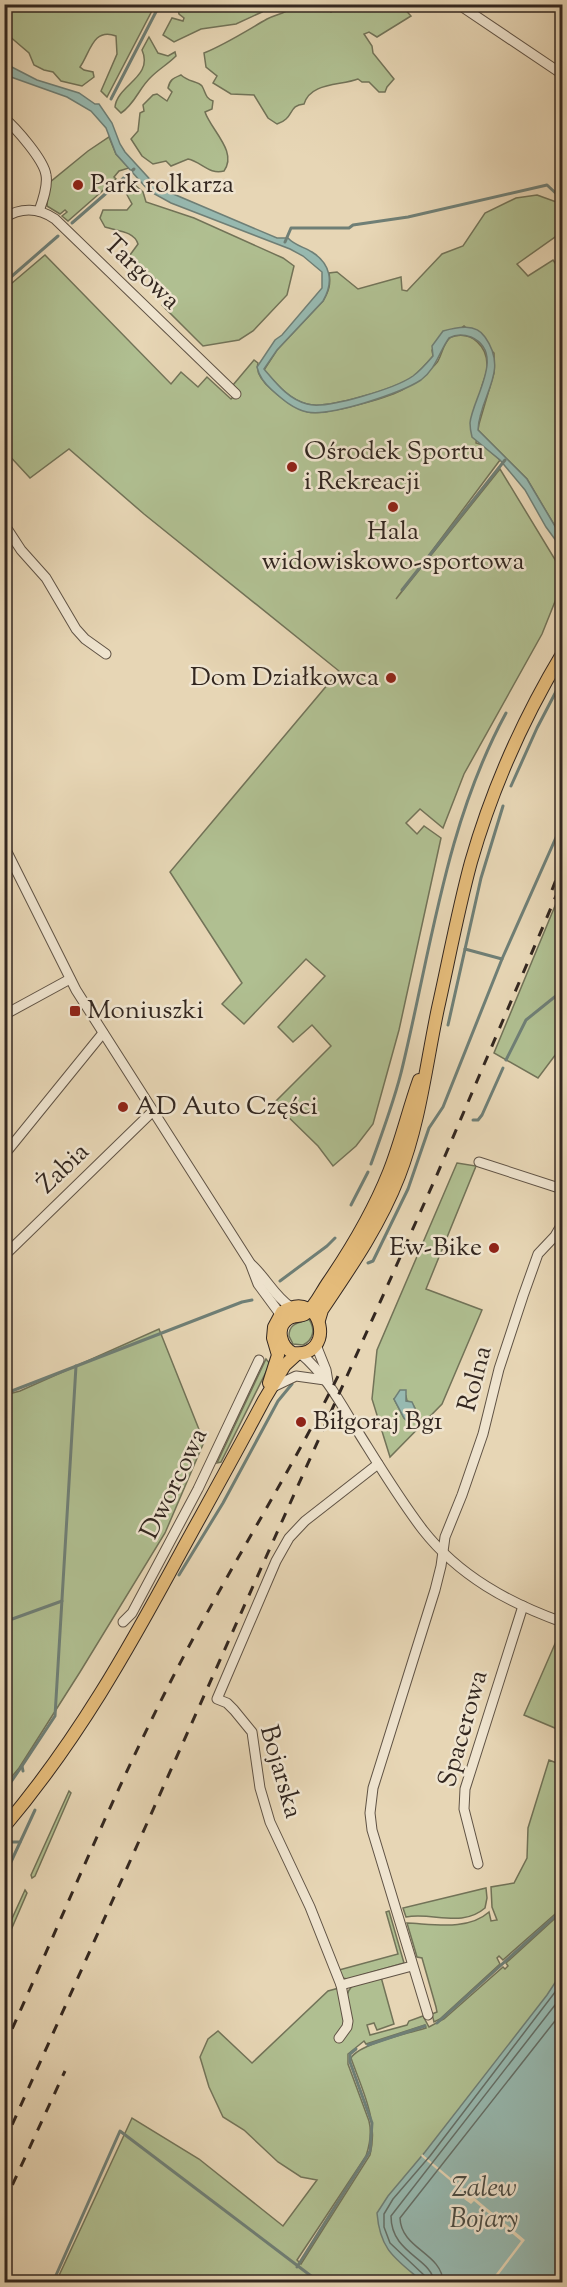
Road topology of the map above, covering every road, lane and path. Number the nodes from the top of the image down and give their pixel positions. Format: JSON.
{"nodes":[{"id":1,"x":458,"y":4,"type":"edge"},
{"id":2,"x":562,"y":74,"type":"edge"},
{"id":3,"x":4,"y":118,"type":"edge"},
{"id":4,"x":39,"y":211,"type":"junction"},
{"id":5,"x":4,"y":218,"type":"edge"},
{"id":6,"x":236,"y":394,"type":"dead end"},
{"id":7,"x":4,"y":524,"type":"edge"},
{"id":8,"x":106,"y":654,"type":"dead end"},
{"id":9,"x":562,"y":654,"type":"edge"},
{"id":10,"x":4,"y":846,"type":"edge"},
{"id":11,"x":70,"y":979,"type":"junction"},
{"id":12,"x":4,"y":1015,"type":"edge"},
{"id":13,"x":103,"y":1033,"type":"junction"},
{"id":14,"x":430,"y":1048,"type":"junction"},
{"id":15,"x":152,"y":1112,"type":"junction"},
{"id":16,"x":4,"y":1155,"type":"edge"},
{"id":17,"x":479,"y":1162,"type":"dead end"},
{"id":18,"x":562,"y":1189,"type":"edge"},
{"id":19,"x":562,"y":1224,"type":"edge"},
{"id":20,"x":4,"y":1256,"type":"edge"},
{"id":21,"x":250,"y":1263,"type":"junction"},
{"id":22,"x":291,"y":1307,"type":"junction"},
{"id":23,"x":309,"y":1310,"type":"junction"},
{"id":24,"x":281,"y":1320,"type":"junction"},
{"id":25,"x":319,"y":1320,"type":"junction"},
{"id":26,"x":316,"y":1345,"type":"junction"},
{"id":27,"x":299,"y":1354,"type":"junction"},
{"id":28,"x":259,"y":1360,"type":"dead end"},
{"id":29,"x":326,"y":1381,"type":"junction"},
{"id":30,"x":267,"y":1394,"type":"junction"},
{"id":31,"x":210,"y":1464,"type":"junction"},
{"id":32,"x":378,"y":1464,"type":"junction"},
{"id":33,"x":226,"y":1472,"type":"junction"},
{"id":34,"x":443,"y":1552,"type":"junction"},
{"id":35,"x":523,"y":1606,"type":"junction"},
{"id":36,"x":123,"y":1622,"type":"dead end"},
{"id":37,"x":562,"y":1622,"type":"edge"},
{"id":38,"x":4,"y":1827,"type":"edge"},
{"id":39,"x":478,"y":1864,"type":"dead end"},
{"id":40,"x":412,"y":1966,"type":"junction"},
{"id":41,"x":341,"y":1984,"type":"junction"},
{"id":42,"x":428,"y":2015,"type":"dead end"},
{"id":43,"x":339,"y":2038,"type":"dead end"}],
"edges":[{"from":1,"to":2,"type":"street"},
{"from":3,"to":4,"type":"street"},
{"from":4,"to":5,"type":"street"},
{"from":4,"to":6,"type":"street","name":"Targowa"},
{"from":7,"to":8,"type":"street"},
{"from":9,"to":14,"type":"main road"},
{"from":10,"to":11,"type":"street"},
{"from":11,"to":12,"type":"street"},
{"from":11,"to":13,"type":"street"},
{"from":13,"to":15,"type":"street"},
{"from":13,"to":16,"type":"street"},
{"from":14,"to":23,"type":"main road"},
{"from":14,"to":25,"type":"main road"},
{"from":15,"to":20,"type":"street","name":"Żabia"},
{"from":15,"to":21,"type":"street"},
{"from":17,"to":18,"type":"street"},
{"from":19,"to":34,"type":"street","name":"Rolna"},
{"from":21,"to":22,"type":"street"},
{"from":21,"to":24,"type":"street"},
{"from":22,"to":23,"type":"main road"},
{"from":22,"to":24,"type":"main road"},
{"from":23,"to":24,"type":"main road"},
{"from":23,"to":25,"type":"main road"},
{"from":24,"to":27,"type":"main road"},
{"from":24,"to":30,"type":"main road"},
{"from":25,"to":26,"type":"main road"},
{"from":26,"to":27,"type":"main road"},
{"from":26,"to":29,"type":"street"},
{"from":27,"to":29,"type":"street"},
{"from":27,"to":30,"type":"main road"},
{"from":28,"to":31,"type":"street","name":"Dworcowa"},
{"from":29,"to":30,"type":"street"},
{"from":29,"to":32,"type":"street"},
{"from":30,"to":33,"type":"main road"},
{"from":31,"to":33,"type":"street"},
{"from":31,"to":36,"type":"street","name":"Dworcowa"},
{"from":32,"to":34,"type":"street"},
{"from":32,"to":41,"type":"street","name":"Bojarska"},
{"from":33,"to":38,"type":"main road"},
{"from":34,"to":35,"type":"street"},
{"from":34,"to":40,"type":"street","name":"Rolna"},
{"from":35,"to":37,"type":"street"},
{"from":35,"to":39,"type":"street","name":"Spacerowa"},
{"from":40,"to":41,"type":"street"},
{"from":40,"to":42,"type":"street","name":"Rolna"},
{"from":41,"to":43,"type":"street","name":"Bojarska"}]}
